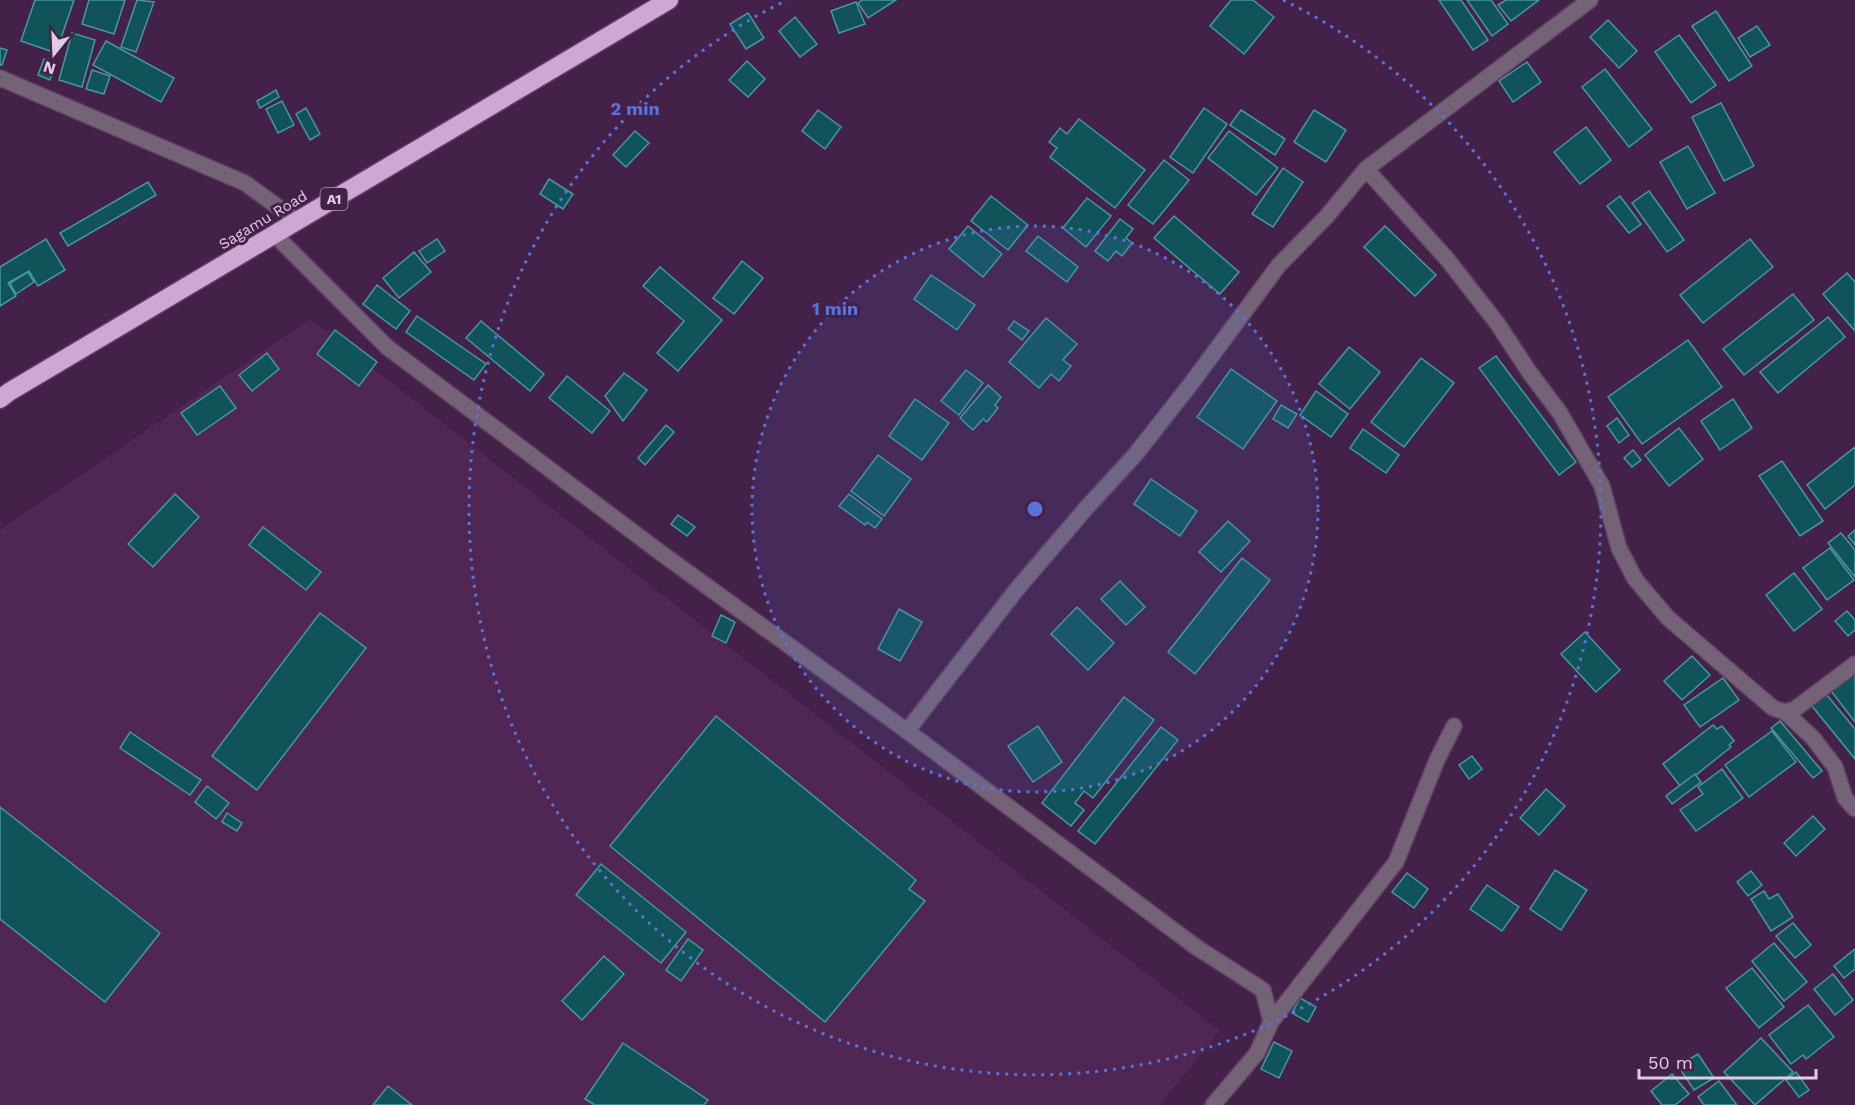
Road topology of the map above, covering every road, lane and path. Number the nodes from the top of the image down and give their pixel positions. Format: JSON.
{"nodes":[{"id":1,"x":669,"y":0,"type":"edge"},
{"id":2,"x":1590,"y":0,"type":"edge"},
{"id":3,"x":0,"y":78,"type":"edge"},
{"id":4,"x":1366,"y":169,"type":"junction"},
{"id":5,"x":297,"y":221,"type":"junction"},
{"id":6,"x":275,"y":235,"type":"junction"},
{"id":7,"x":0,"y":399,"type":"edge"},
{"id":8,"x":1855,"y":664,"type":"edge"},
{"id":9,"x":1785,"y":712,"type":"junction"},
{"id":10,"x":1455,"y":726,"type":"dead end"},
{"id":11,"x":907,"y":731,"type":"junction"},
{"id":12,"x":1855,"y":809,"type":"edge"},
{"id":13,"x":1271,"y":1022,"type":"junction"},
{"id":14,"x":1214,"y":1105,"type":"edge"}],
"edges":[{"from":1,"to":5,"type":"highway","name":"Sagamu Road","number":"A1"},
{"from":2,"to":4,"type":"street"},
{"from":3,"to":5,"type":"street"},
{"from":4,"to":9,"type":"street"},
{"from":4,"to":11,"type":"street"},
{"from":5,"to":6,"type":"highway","name":"Sagamu Road","number":"A1"},
{"from":6,"to":7,"type":"highway","name":"Sagamu Road","number":"A1"},
{"from":6,"to":11,"type":"street"},
{"from":8,"to":9,"type":"street"},
{"from":9,"to":12,"type":"street"},
{"from":10,"to":13,"type":"street"},
{"from":11,"to":13,"type":"street"},
{"from":13,"to":14,"type":"street"}]}
